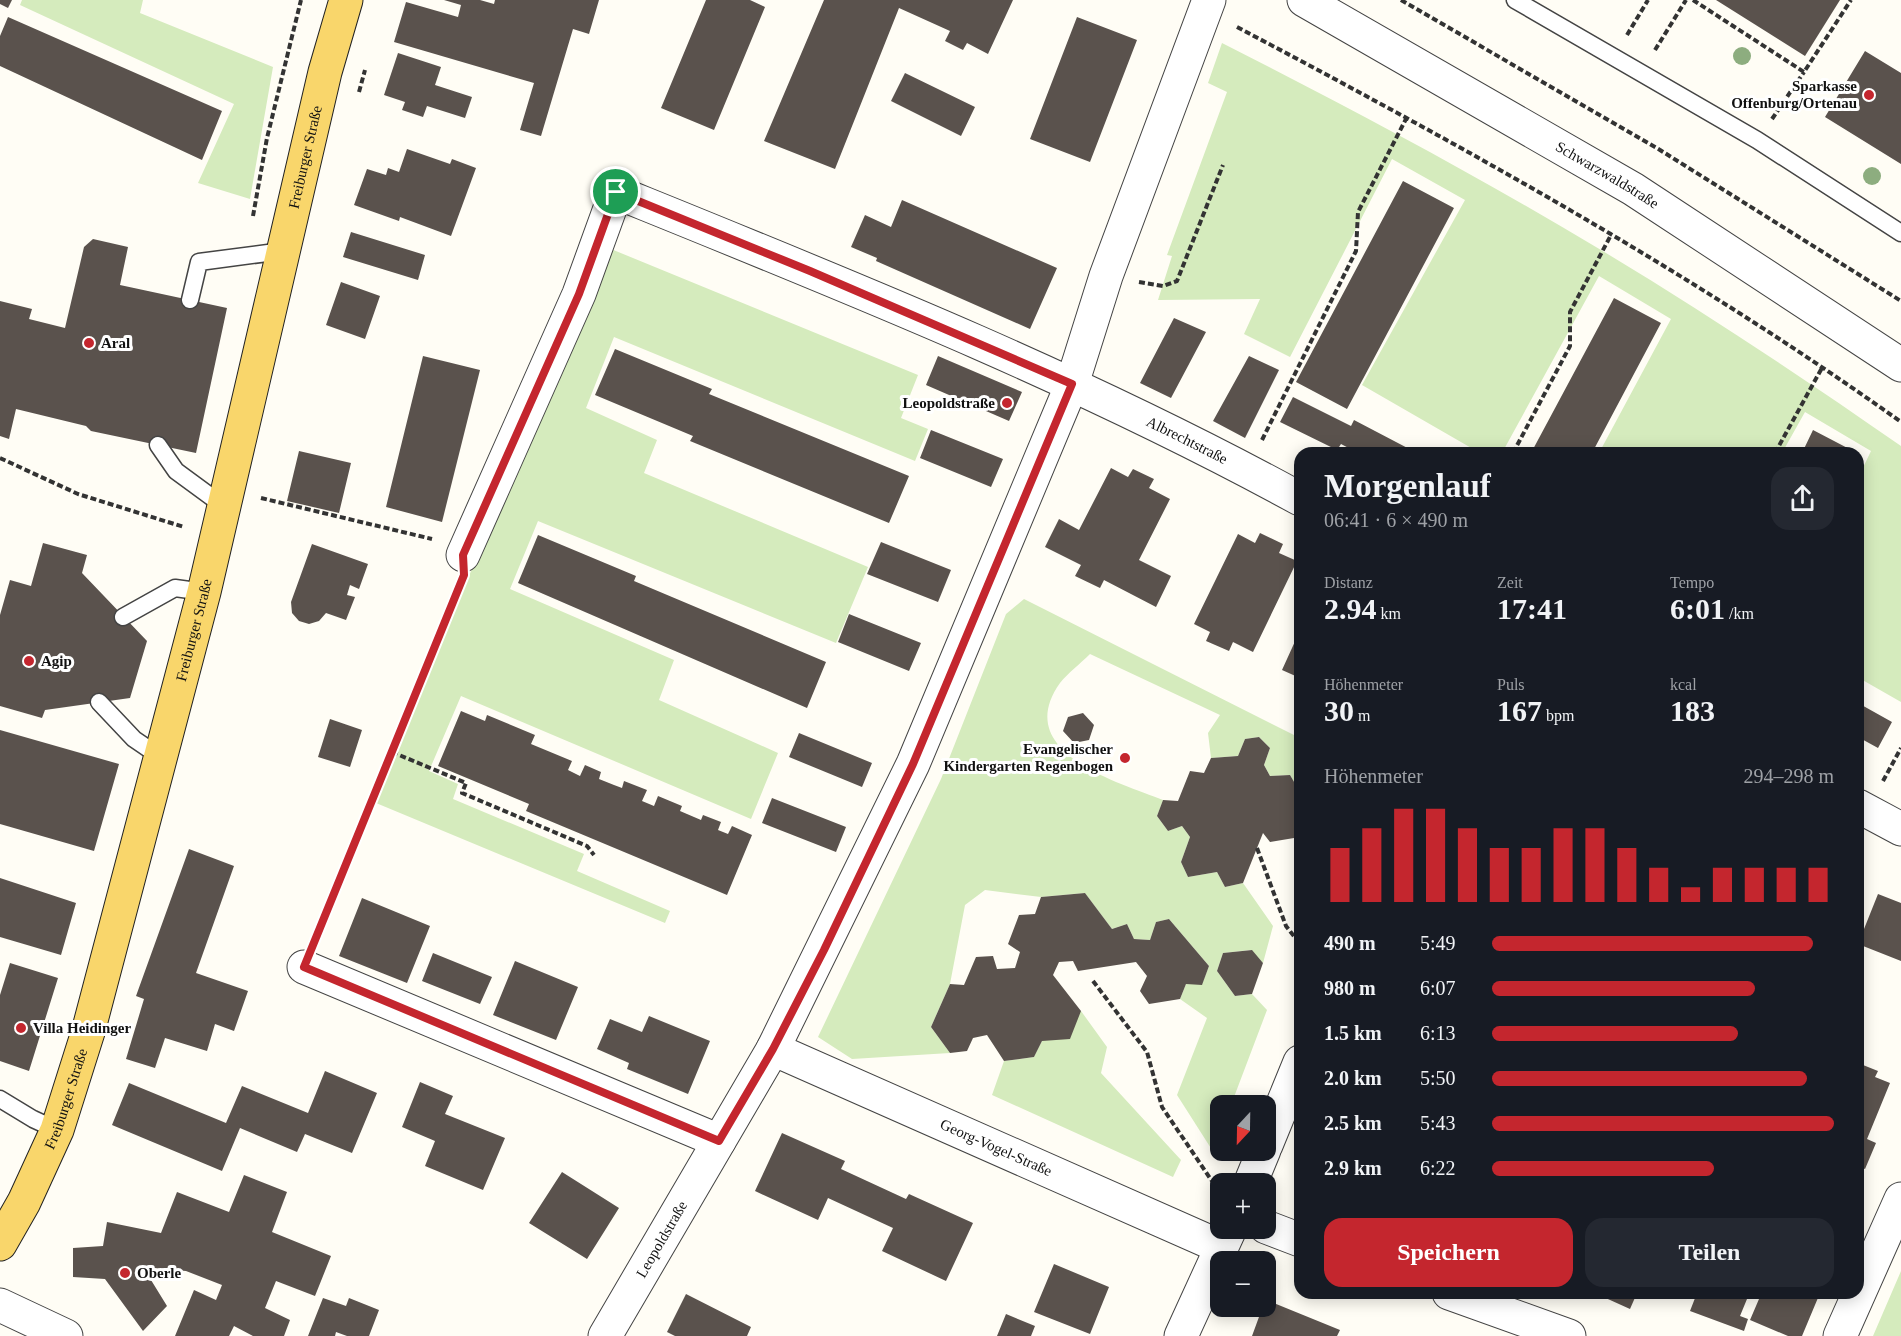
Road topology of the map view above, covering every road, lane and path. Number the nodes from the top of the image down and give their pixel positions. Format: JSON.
{"nodes":[{"id":1,"x":301,"y":0,"type":"edge"},
{"id":2,"x":346,"y":0,"type":"edge"},
{"id":3,"x":1304,"y":0,"type":"edge"},
{"id":4,"x":1401,"y":0,"type":"edge"},
{"id":5,"x":1515,"y":0,"type":"edge"},
{"id":6,"x":1648,"y":0,"type":"edge"},
{"id":7,"x":1686,"y":0,"type":"edge"},
{"id":8,"x":1693,"y":0,"type":"edge"},
{"id":9,"x":1851,"y":0,"type":"edge"},
{"id":10,"x":1208,"y":5,"type":"edge"},
{"id":11,"x":1614,"y":57,"type":"junction"},
{"id":12,"x":1804,"y":72,"type":"junction"},
{"id":13,"x":1641,"y":73,"type":"junction"},
{"id":14,"x":1407,"y":117,"type":"junction"},
{"id":15,"x":1757,"y":140,"type":"junction"},
{"id":16,"x":1223,"y":165,"type":"dead end"},
{"id":17,"x":258,"y":188,"type":"dead end"},
{"id":18,"x":1901,"y":233,"type":"edge"},
{"id":19,"x":1611,"y":235,"type":"junction"},
{"id":20,"x":283,"y":251,"type":"junction"},
{"id":21,"x":1106,"y":276,"type":"junction"},
{"id":22,"x":190,"y":300,"type":"dead end"},
{"id":23,"x":1901,"y":301,"type":"edge"},
{"id":24,"x":1901,"y":365,"type":"edge"},
{"id":25,"x":1823,"y":366,"type":"junction"},
{"id":26,"x":1072,"y":384,"type":"junction"},
{"id":27,"x":1901,"y":422,"type":"edge"},
{"id":28,"x":158,"y":445,"type":"dead end"},
{"id":29,"x":1516,"y":447,"type":"edge"},
{"id":30,"x":1778,"y":447,"type":"edge"},
{"id":31,"x":0,"y":458,"type":"edge"},
{"id":32,"x":1247,"y":470,"type":"junction"},
{"id":33,"x":1294,"y":496,"type":"edge"},
{"id":34,"x":258,"y":497,"type":"dead end"},
{"id":35,"x":225,"y":507,"type":"junction"},
{"id":36,"x":188,"y":528,"type":"dead end"},
{"id":37,"x":463,"y":555,"type":"junction"},
{"id":38,"x":204,"y":592,"type":"junction"},
{"id":39,"x":123,"y":617,"type":"dead end"},
{"id":40,"x":99,"y":702,"type":"dead end"},
{"id":41,"x":392,"y":752,"type":"junction"},
{"id":42,"x":162,"y":758,"type":"junction"},
{"id":43,"x":1864,"y":809,"type":"edge"},
{"id":44,"x":1901,"y":829,"type":"edge"},
{"id":45,"x":1257,"y":848,"type":"dead end"},
{"id":46,"x":594,"y":855,"type":"dead end"},
{"id":47,"x":1294,"y":936,"type":"edge"},
{"id":48,"x":304,"y":967,"type":"joint"},
{"id":49,"x":1093,"y":981,"type":"dead end"},
{"id":50,"x":773,"y":1049,"type":"junction"},
{"id":51,"x":1294,"y":1077,"type":"edge"},
{"id":52,"x":0,"y":1099,"type":"edge"},
{"id":53,"x":1276,"y":1121,"type":"edge"},
{"id":54,"x":57,"y":1130,"type":"junction"},
{"id":55,"x":719,"y":1141,"type":"junction"},
{"id":56,"x":1210,"y":1178,"type":"edge"},
{"id":57,"x":1901,"y":1199,"type":"edge"},
{"id":58,"x":1210,"y":1231,"type":"edge"},
{"id":59,"x":1276,"y":1231,"type":"edge"},
{"id":60,"x":1294,"y":1238,"type":"edge"},
{"id":61,"x":1226,"y":1239,"type":"edge"},
{"id":62,"x":0,"y":1244,"type":"edge"},
{"id":63,"x":1864,"y":1282,"type":"edge"},
{"id":64,"x":1466,"y":1299,"type":"edge"},
{"id":65,"x":1856,"y":1299,"type":"edge"},
{"id":66,"x":0,"y":1305,"type":"edge"},
{"id":67,"x":66,"y":1336,"type":"edge"},
{"id":68,"x":605,"y":1336,"type":"edge"},
{"id":69,"x":1181,"y":1336,"type":"edge"},
{"id":70,"x":1569,"y":1336,"type":"edge"},
{"id":71,"x":1840,"y":1336,"type":"edge"}],
"edges":[{"from":1,"to":17,"type":"path"},
{"from":2,"to":20,"type":"main road","name":"Freiburger Straße"},
{"from":3,"to":24,"type":"street","name":"Schwarzwaldstraße"},
{"from":4,"to":23,"type":"path"},
{"from":5,"to":11,"type":"lane"},
{"from":6,"to":11,"type":"path"},
{"from":7,"to":13,"type":"path"},
{"from":8,"to":12,"type":"path"},
{"from":9,"to":12,"type":"path"},
{"from":10,"to":14,"type":"path"},
{"from":10,"to":21,"type":"street","name":"Leopoldstraße"},
{"from":11,"to":13,"type":"lane"},
{"from":12,"to":15,"type":"path"},
{"from":13,"to":15,"type":"lane"},
{"from":14,"to":19,"type":"path"},
{"from":14,"to":32,"type":"path"},
{"from":15,"to":18,"type":"lane"},
{"from":16,"to":21,"type":"path"},
{"from":19,"to":25,"type":"path"},
{"from":19,"to":29,"type":"path"},
{"from":20,"to":22,"type":"lane"},
{"from":20,"to":35,"type":"main road","name":"Freiburger Straße"},
{"from":21,"to":26,"type":"street","name":"Leopoldstraße"},
{"from":25,"to":27,"type":"path"},
{"from":25,"to":30,"type":"path"},
{"from":26,"to":32,"type":"street","name":"Albrechtstraße"},
{"from":26,"to":37,"type":"street"},
{"from":26,"to":50,"type":"street","name":"Leopoldstraße"},
{"from":28,"to":35,"type":"lane"},
{"from":31,"to":36,"type":"path"},
{"from":32,"to":33,"type":"street","name":"Albrechtstraße"},
{"from":34,"to":37,"type":"path"},
{"from":35,"to":38,"type":"main road","name":"Freiburger Straße"},
{"from":37,"to":41,"type":"path"},
{"from":38,"to":39,"type":"lane"},
{"from":38,"to":42,"type":"main road","name":"Freiburger Straße"},
{"from":40,"to":42,"type":"lane"},
{"from":41,"to":46,"type":"path"},
{"from":41,"to":48,"type":"path"},
{"from":42,"to":54,"type":"main road","name":"Freiburger Straße"},
{"from":43,"to":44,"type":"street"},
{"from":45,"to":47,"type":"path"},
{"from":48,"to":55,"type":"street"},
{"from":49,"to":56,"type":"path"},
{"from":50,"to":55,"type":"street","name":"Leopoldstraße"},
{"from":50,"to":58,"type":"street","name":"Georg-Vogel-Straße"},
{"from":51,"to":53,"type":"street"},
{"from":52,"to":54,"type":"lane"},
{"from":54,"to":62,"type":"main road","name":"Freiburger Straße"},
{"from":55,"to":68,"type":"street","name":"Leopoldstraße"},
{"from":57,"to":63,"type":"street"},
{"from":59,"to":60,"type":"street"},
{"from":61,"to":69,"type":"street"},
{"from":64,"to":70,"type":"street"},
{"from":65,"to":71,"type":"street"},
{"from":66,"to":67,"type":"street"}]}
